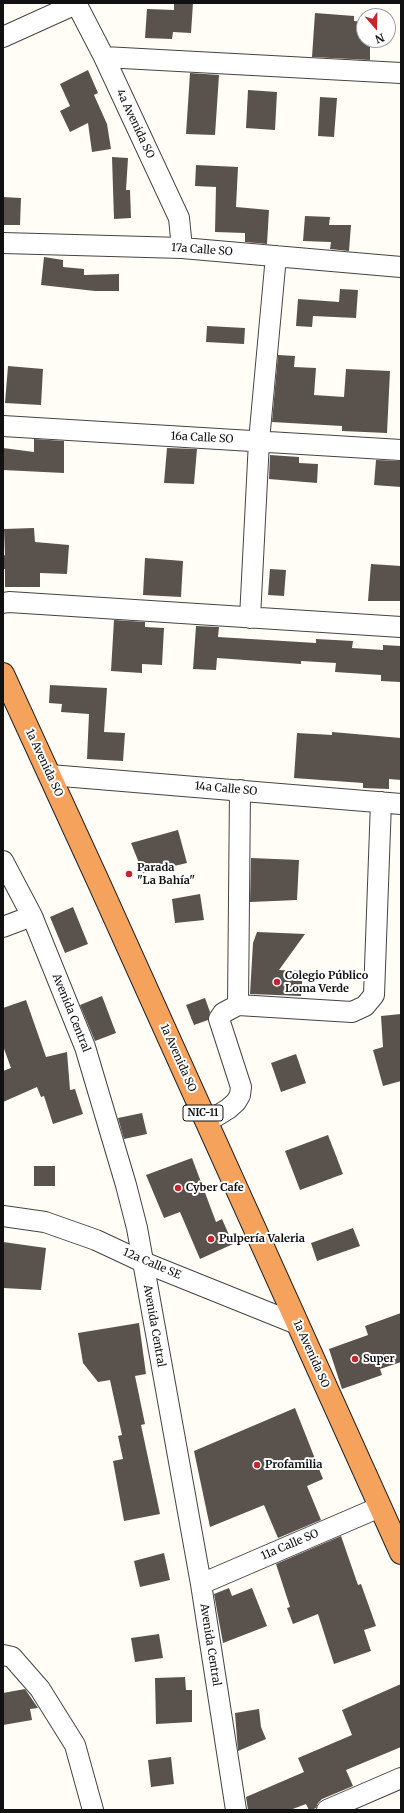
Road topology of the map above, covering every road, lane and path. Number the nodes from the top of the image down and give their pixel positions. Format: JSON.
{"nodes":[{"id":1,"x":76,"y":4,"type":"edge"},
{"id":2,"x":3,"y":37,"type":"edge"},
{"id":3,"x":104,"y":57,"type":"junction"},
{"id":4,"x":401,"y":73,"type":"edge"},
{"id":5,"x":3,"y":243,"type":"edge"},
{"id":6,"x":182,"y":248,"type":"junction"},
{"id":7,"x":276,"y":256,"type":"junction"},
{"id":8,"x":401,"y":267,"type":"edge"},
{"id":9,"x":3,"y":426,"type":"edge"},
{"id":10,"x":259,"y":441,"type":"junction"},
{"id":11,"x":401,"y":450,"type":"edge"},
{"id":12,"x":3,"y":603,"type":"edge"},
{"id":13,"x":250,"y":618,"type":"junction"},
{"id":14,"x":401,"y":627,"type":"edge"},
{"id":15,"x":3,"y":674,"type":"edge"},
{"id":16,"x":50,"y":775,"type":"junction"},
{"id":17,"x":240,"y":790,"type":"junction"},
{"id":18,"x":381,"y":802,"type":"junction"},
{"id":19,"x":401,"y":804,"type":"edge"},
{"id":20,"x":3,"y":861,"type":"edge"},
{"id":21,"x":32,"y":916,"type":"junction"},
{"id":22,"x":3,"y":927,"type":"edge"},
{"id":23,"x":238,"y":1005,"type":"junction"},
{"id":24,"x":206,"y":1122,"type":"junction"},
{"id":25,"x":3,"y":1216,"type":"edge"},
{"id":26,"x":143,"y":1262,"type":"junction"},
{"id":27,"x":297,"y":1324,"type":"junction"},
{"id":28,"x":380,"y":1507,"type":"junction"},
{"id":29,"x":401,"y":1553,"type":"edge"},
{"id":30,"x":201,"y":1584,"type":"junction"},
{"id":31,"x":3,"y":1655,"type":"edge"},
{"id":32,"x":401,"y":1778,"type":"edge"},
{"id":33,"x":93,"y":1810,"type":"edge"},
{"id":34,"x":236,"y":1810,"type":"edge"},
{"id":35,"x":327,"y":1810,"type":"edge"}],
"edges":[{"from":1,"to":2,"type":"street"},
{"from":1,"to":3,"type":"street","name":"4a Avenida SO"},
{"from":3,"to":4,"type":"street"},
{"from":3,"to":6,"type":"street","name":"4a Avenida SO"},
{"from":5,"to":6,"type":"street","name":"17a Calle SO"},
{"from":6,"to":7,"type":"street","name":"17a Calle SO"},
{"from":7,"to":8,"type":"street","name":"17a Calle SO"},
{"from":7,"to":10,"type":"street"},
{"from":9,"to":10,"type":"street","name":"16a Calle SO"},
{"from":10,"to":11,"type":"street","name":"16a Calle SO"},
{"from":10,"to":13,"type":"street"},
{"from":12,"to":13,"type":"street"},
{"from":13,"to":14,"type":"street"},
{"from":15,"to":16,"type":"highway","name":"1a Avenida SO","number":"NIC-11"},
{"from":16,"to":17,"type":"street","name":"14a Calle SO"},
{"from":16,"to":24,"type":"highway","name":"1a Avenida SO","number":"NIC-11"},
{"from":17,"to":18,"type":"street","name":"14a Calle SO"},
{"from":17,"to":23,"type":"street"},
{"from":18,"to":19,"type":"street","name":"14a Calle SO"},
{"from":18,"to":23,"type":"street"},
{"from":20,"to":21,"type":"street","name":"Avenida Central"},
{"from":21,"to":22,"type":"street"},
{"from":21,"to":26,"type":"street","name":"Avenida Central"},
{"from":23,"to":24,"type":"street"},
{"from":24,"to":27,"type":"highway","name":"1a Avenida SO","number":"NIC-11"},
{"from":25,"to":26,"type":"street","name":"12a Calle SE"},
{"from":26,"to":27,"type":"street","name":"12a Calle SE"},
{"from":26,"to":30,"type":"street","name":"Avenida Central"},
{"from":27,"to":28,"type":"highway","name":"1a Avenida SO","number":"NIC-11"},
{"from":28,"to":29,"type":"highway","name":"1a Avenida SO","number":"NIC-11"},
{"from":28,"to":30,"type":"street","name":"11a Calle SO"},
{"from":30,"to":34,"type":"street","name":"Avenida Central"},
{"from":31,"to":33,"type":"street"},
{"from":32,"to":35,"type":"street"}]}
